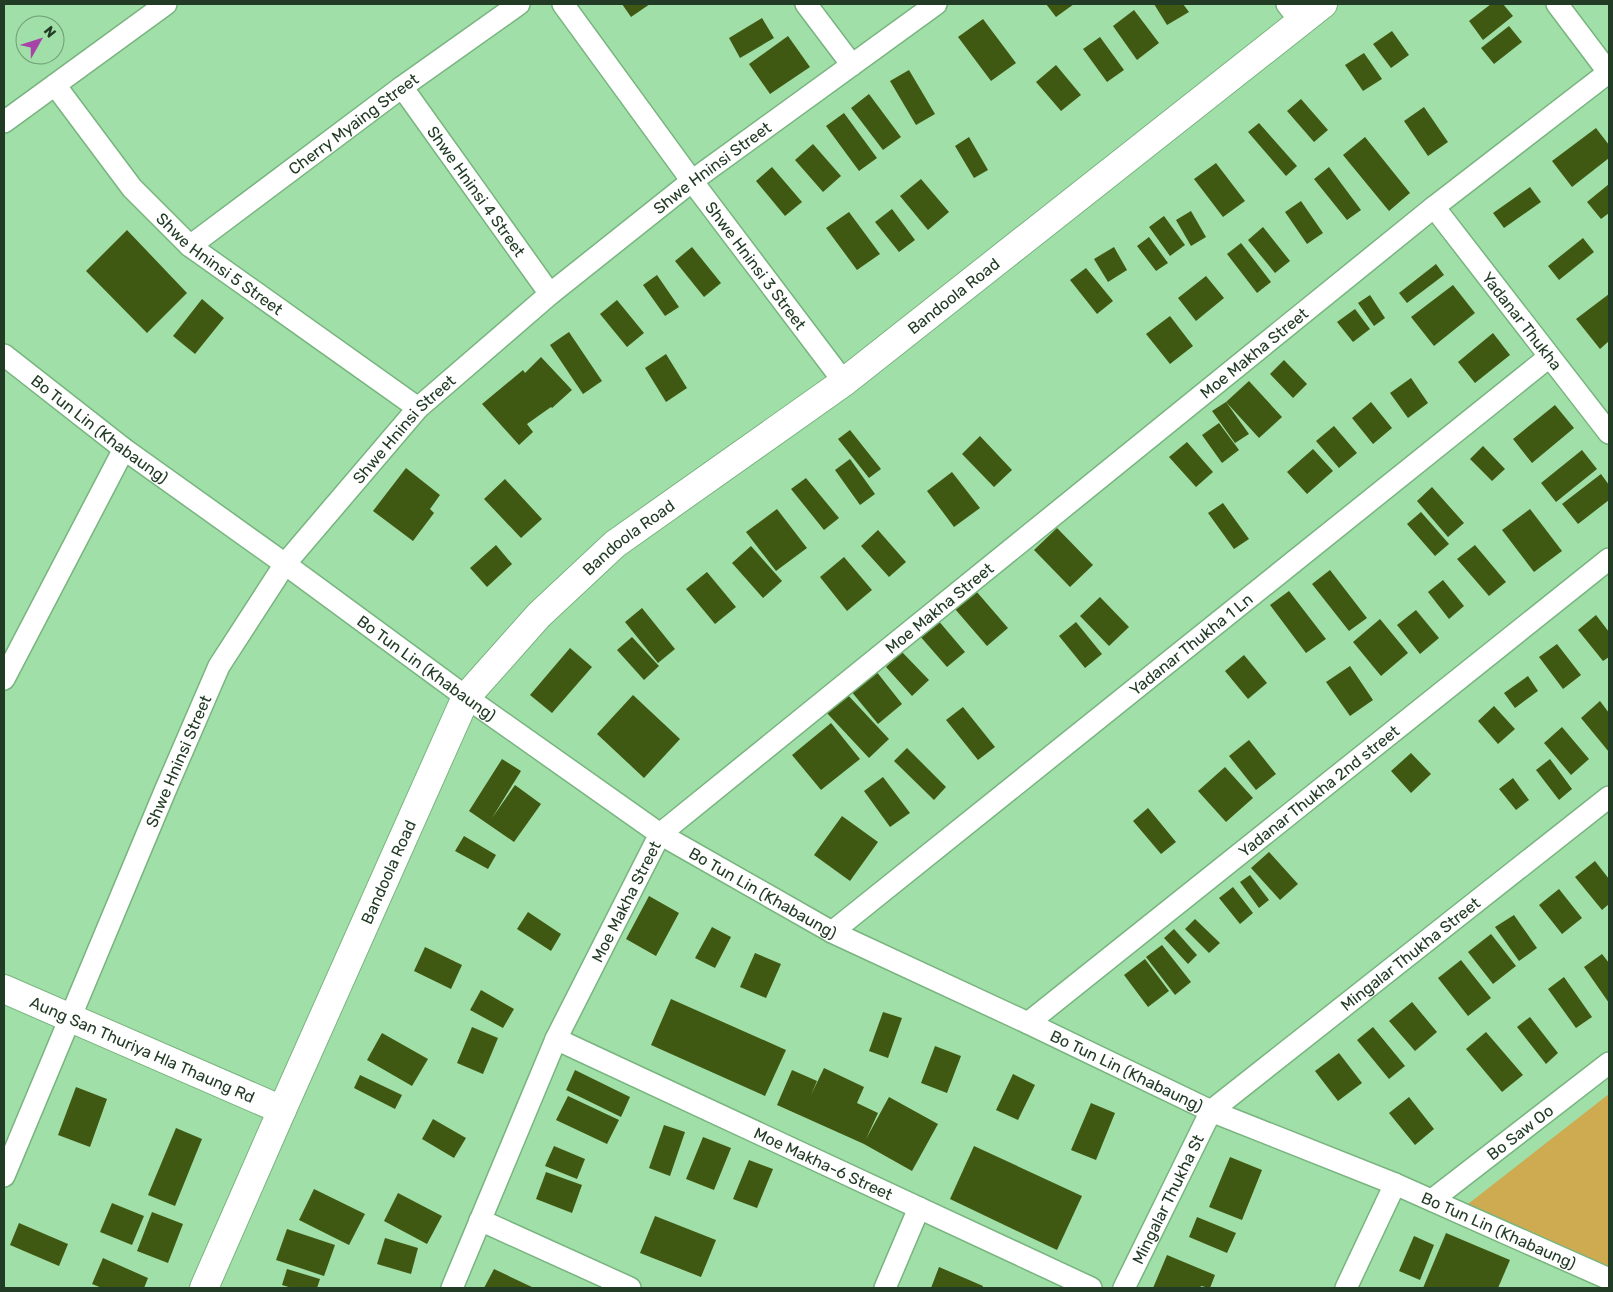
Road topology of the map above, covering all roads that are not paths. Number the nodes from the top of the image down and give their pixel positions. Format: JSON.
{"nodes":[{"id":1,"x":166,"y":4,"type":"edge"},
{"id":2,"x":519,"y":4,"type":"edge"},
{"id":3,"x":563,"y":4,"type":"edge"},
{"id":4,"x":806,"y":4,"type":"edge"},
{"id":5,"x":936,"y":4,"type":"edge"},
{"id":6,"x":1323,"y":4,"type":"edge"},
{"id":7,"x":1557,"y":4,"type":"edge"},
{"id":8,"x":1294,"y":12,"type":"edge"},
{"id":9,"x":852,"y":65,"type":"junction"},
{"id":10,"x":1609,"y":72,"type":"edge"},
{"id":11,"x":55,"y":85,"type":"junction"},
{"id":12,"x":402,"y":87,"type":"junction"},
{"id":13,"x":4,"y":122,"type":"edge"},
{"id":14,"x":692,"y":181,"type":"junction"},
{"id":15,"x":1434,"y":207,"type":"junction"},
{"id":16,"x":190,"y":246,"type":"junction"},
{"id":17,"x":550,"y":294,"type":"junction"},
{"id":18,"x":4,"y":355,"type":"edge"},
{"id":19,"x":1549,"y":357,"type":"junction"},
{"id":20,"x":844,"y":382,"type":"junction"},
{"id":21,"x":418,"y":408,"type":"junction"},
{"id":22,"x":1609,"y":433,"type":"edge"},
{"id":23,"x":124,"y":449,"type":"junction"},
{"id":24,"x":1609,"y":559,"type":"edge"},
{"id":25,"x":285,"y":564,"type":"junction"},
{"id":26,"x":4,"y":679,"type":"edge"},
{"id":27,"x":466,"y":698,"type":"junction"},
{"id":28,"x":1609,"y":796,"type":"edge"},
{"id":29,"x":660,"y":834,"type":"junction"},
{"id":30,"x":832,"y":932,"type":"junction"},
{"id":31,"x":4,"y":989,"type":"edge"},
{"id":32,"x":70,"y":1018,"type":"junction"},
{"id":33,"x":1028,"y":1023,"type":"junction"},
{"id":34,"x":556,"y":1040,"type":"junction"},
{"id":35,"x":1609,"y":1063,"type":"edge"},
{"id":36,"x":282,"y":1110,"type":"junction"},
{"id":37,"x":1211,"y":1111,"type":"junction"},
{"id":38,"x":4,"y":1176,"type":"edge"},
{"id":39,"x":1395,"y":1184,"type":"junction"},
{"id":40,"x":1432,"y":1200,"type":"junction"},
{"id":41,"x":919,"y":1208,"type":"junction"},
{"id":42,"x":480,"y":1220,"type":"junction"},
{"id":43,"x":1609,"y":1279,"type":"edge"},
{"id":44,"x":204,"y":1288,"type":"edge"},
{"id":45,"x":452,"y":1288,"type":"edge"},
{"id":46,"x":630,"y":1288,"type":"edge"},
{"id":47,"x":885,"y":1288,"type":"edge"},
{"id":48,"x":1092,"y":1288,"type":"edge"},
{"id":49,"x":1124,"y":1288,"type":"edge"},
{"id":50,"x":1346,"y":1288,"type":"edge"}],
"edges":[{"from":1,"to":11,"type":"street"},
{"from":2,"to":12,"type":"street","name":"Cherry Myaing Street"},
{"from":3,"to":14,"type":"street","name":"Shwe Hninsi 3 Street"},
{"from":4,"to":9,"type":"street"},
{"from":5,"to":9,"type":"street","name":"Shwe Hninsi Street"},
{"from":6,"to":8,"type":"street","name":"Bandoola Road"},
{"from":7,"to":10,"type":"street"},
{"from":8,"to":20,"type":"street","name":"Bandoola Road"},
{"from":9,"to":14,"type":"street","name":"Shwe Hninsi Street"},
{"from":10,"to":15,"type":"street","name":"Moe Makha Street"},
{"from":11,"to":13,"type":"street"},
{"from":11,"to":16,"type":"street","name":"Shwe Hninsi 5 Street"},
{"from":12,"to":16,"type":"street","name":"Cherry Myaing Street"},
{"from":12,"to":17,"type":"street","name":"Shwe Hninsi 4 Street"},
{"from":14,"to":17,"type":"street","name":"Shwe Hninsi Street"},
{"from":14,"to":20,"type":"street","name":"Shwe Hninsi 3 Street"},
{"from":15,"to":19,"type":"street","name":"Yadanar Thukha"},
{"from":15,"to":29,"type":"street","name":"Moe Makha Street"},
{"from":16,"to":21,"type":"street","name":"Shwe Hninsi 5 Street"},
{"from":17,"to":21,"type":"street","name":"Shwe Hninsi Street"},
{"from":18,"to":23,"type":"street","name":"Bo Tun Lin (Khabaung)"},
{"from":19,"to":22,"type":"street","name":"Yadanar Thukha"},
{"from":19,"to":30,"type":"street","name":"Yadanar Thukha 1 Ln"},
{"from":20,"to":27,"type":"street","name":"Bandoola Road"},
{"from":21,"to":25,"type":"street","name":"Shwe Hninsi Street"},
{"from":23,"to":25,"type":"street","name":"Bo Tun Lin (Khabaung)"},
{"from":23,"to":26,"type":"street"},
{"from":24,"to":33,"type":"street","name":"Yadanar Thukha 2nd street"},
{"from":25,"to":27,"type":"street","name":"Bo Tun Lin (Khabaung)"},
{"from":25,"to":32,"type":"street","name":"Shwe Hninsi Street"},
{"from":27,"to":29,"type":"street","name":"Bo Tun Lin (Khabaung)"},
{"from":27,"to":36,"type":"street","name":"Bandoola Road"},
{"from":28,"to":37,"type":"street","name":"Mingalar Thukha Street"},
{"from":29,"to":30,"type":"street","name":"Bo Tun Lin (Khabaung)"},
{"from":29,"to":34,"type":"street","name":"Moe Makha Street"},
{"from":30,"to":33,"type":"street","name":"Bo Tun Lin (Khabaung)"},
{"from":31,"to":32,"type":"street","name":"Aung San Thuriya Hla Thaung Rd"},
{"from":32,"to":36,"type":"street","name":"Aung San Thuriya Hla Thaung Rd"},
{"from":32,"to":38,"type":"street","name":"Shwe Hninsi Street"},
{"from":33,"to":37,"type":"street","name":"Bo Tun Lin (Khabaung)"},
{"from":34,"to":41,"type":"street","name":"Moe Makha-6 Street"},
{"from":34,"to":42,"type":"street","name":"Moe Makha Street"},
{"from":35,"to":40,"type":"street","name":"Bo Saw Oo"},
{"from":36,"to":44,"type":"street","name":"Bandoola Road"},
{"from":37,"to":39,"type":"street","name":"Bo Tun Lin (Khabaung)"},
{"from":37,"to":49,"type":"street","name":"Mingalar Thukha St"},
{"from":39,"to":40,"type":"street","name":"Bo Tun Lin (Khabaung)"},
{"from":39,"to":50,"type":"street"},
{"from":40,"to":43,"type":"street","name":"Bo Tun Lin (Khabaung)"},
{"from":41,"to":47,"type":"street"},
{"from":41,"to":48,"type":"street","name":"Moe Makha-6 Street"},
{"from":42,"to":45,"type":"street","name":"Moe Makha Street"},
{"from":42,"to":46,"type":"street"}]}
